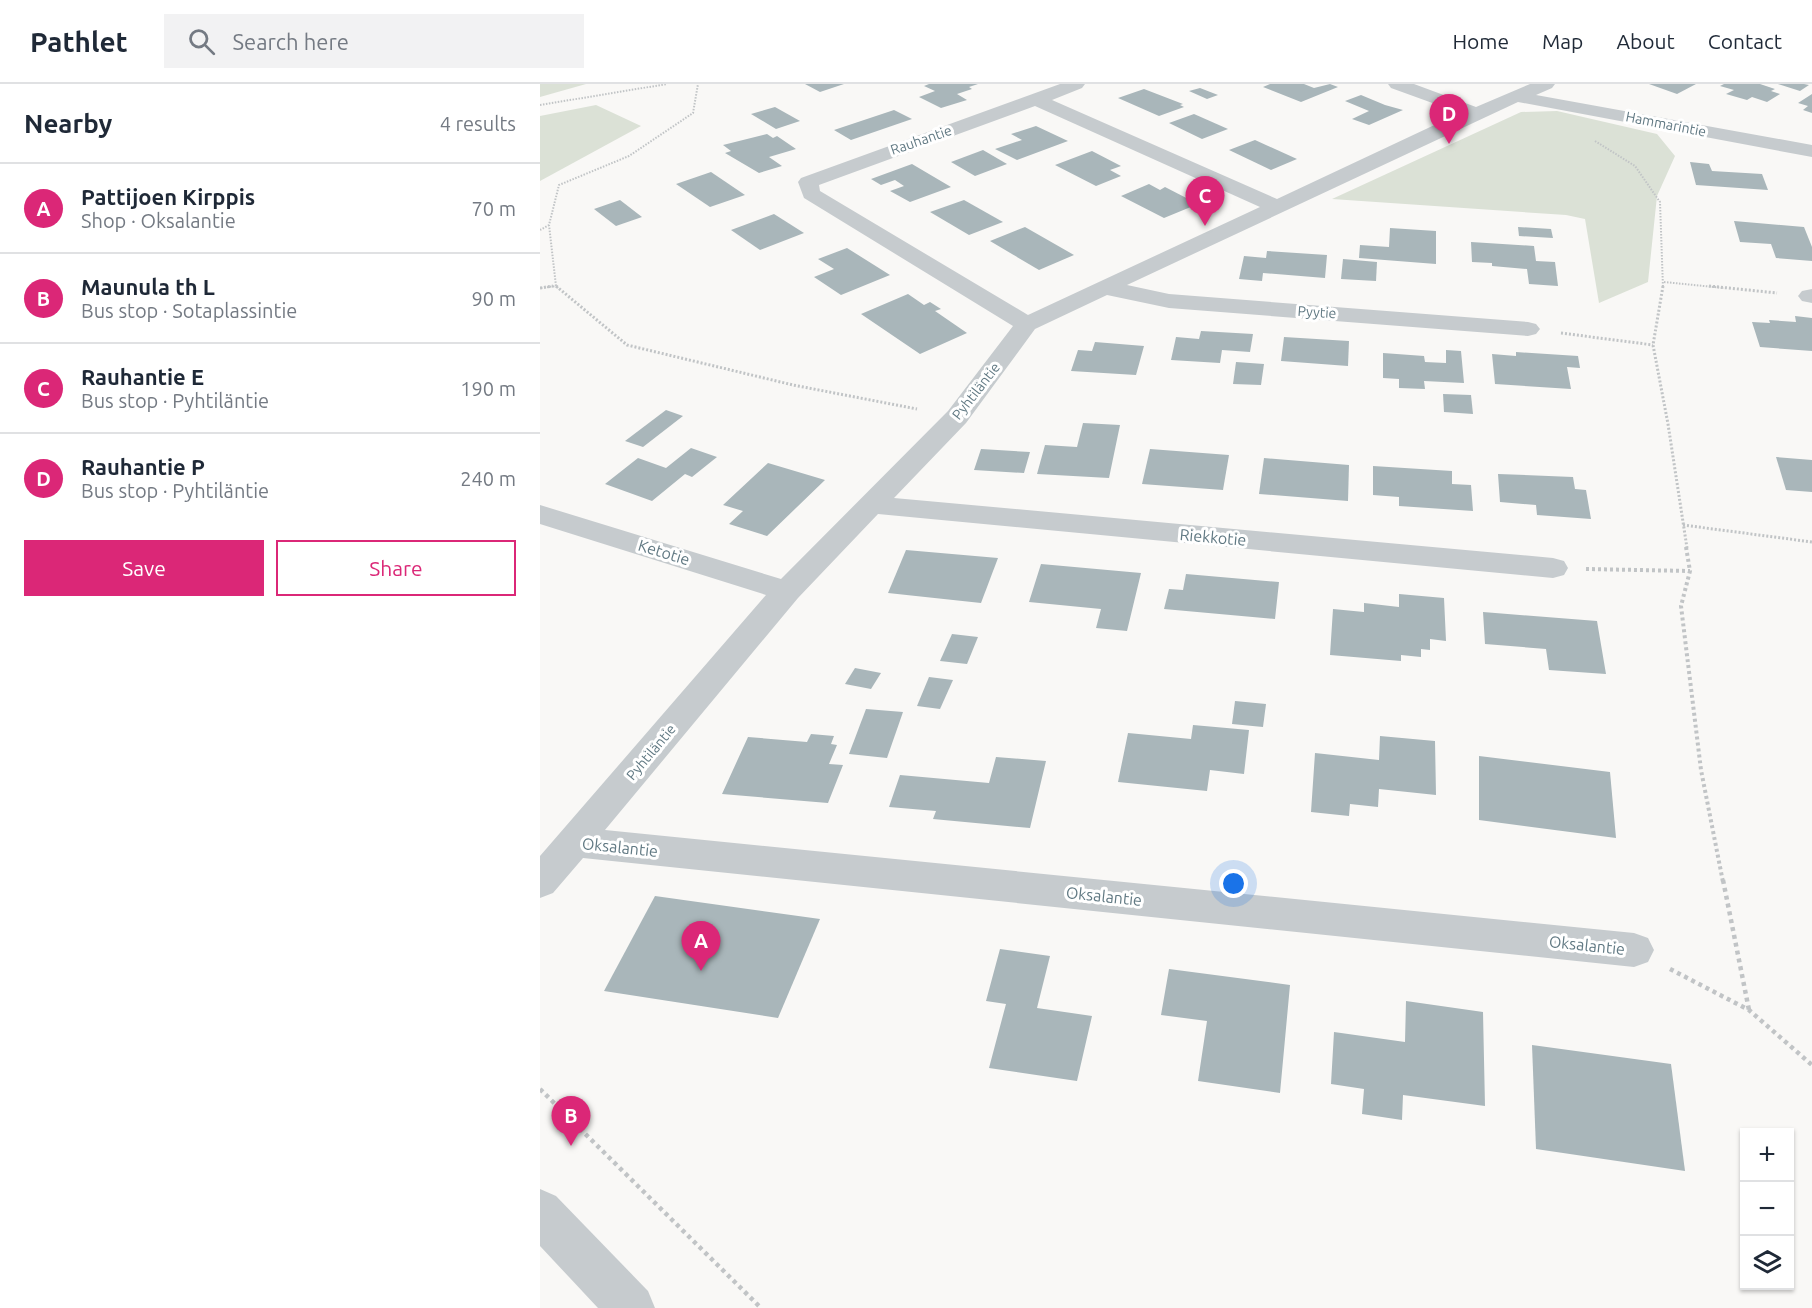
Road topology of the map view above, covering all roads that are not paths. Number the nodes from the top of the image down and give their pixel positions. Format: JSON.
{"nodes":[{"id":1,"x":1076,"y":84,"type":"edge"},
{"id":2,"x":1397,"y":84,"type":"edge"},
{"id":3,"x":1546,"y":84,"type":"edge"},
{"id":4,"x":1519,"y":97,"type":"junction"},
{"id":5,"x":1036,"y":100,"type":"junction"},
{"id":6,"x":1476,"y":113,"type":"junction"},
{"id":7,"x":1812,"y":151,"type":"edge"},
{"id":8,"x":1276,"y":206,"type":"junction"},
{"id":9,"x":1107,"y":288,"type":"junction"},
{"id":10,"x":1026,"y":324,"type":"junction"},
{"id":11,"x":1528,"y":329,"type":"road end"},
{"id":12,"x":872,"y":505,"type":"junction"},
{"id":13,"x":540,"y":514,"type":"edge"},
{"id":14,"x":1553,"y":568,"type":"road end"},
{"id":15,"x":787,"y":591,"type":"junction"},
{"id":16,"x":574,"y":842,"type":"junction"},
{"id":17,"x":540,"y":882,"type":"edge"},
{"id":18,"x":1634,"y":950,"type":"road end"},
{"id":19,"x":540,"y":1212,"type":"edge"},
{"id":20,"x":631,"y":1308,"type":"edge"}],
"edges":[{"from":1,"to":5,"type":"street"},
{"from":2,"to":6,"type":"street"},
{"from":3,"to":4,"type":"street","name":"Pyhtiläntie"},
{"from":4,"to":6,"type":"street","name":"Pyhtiläntie"},
{"from":4,"to":7,"type":"street","name":"Hammarintie"},
{"from":5,"to":8,"type":"street"},
{"from":5,"to":10,"type":"street","name":"Rauhantie"},
{"from":6,"to":8,"type":"street","name":"Pyhtiläntie"},
{"from":8,"to":9,"type":"street","name":"Pyhtiläntie"},
{"from":9,"to":10,"type":"street","name":"Pyhtiläntie"},
{"from":9,"to":11,"type":"street","name":"Pyytie"},
{"from":10,"to":12,"type":"street","name":"Pyhtiläntie"},
{"from":12,"to":14,"type":"street","name":"Riekkotie"},
{"from":12,"to":15,"type":"street","name":"Pyhtiläntie"},
{"from":13,"to":15,"type":"street","name":"Ketotie"},
{"from":15,"to":16,"type":"street","name":"Pyhtiläntie"},
{"from":16,"to":17,"type":"street","name":"Pyhtiläntie"},
{"from":16,"to":18,"type":"street","name":"Oksalantie"},
{"from":19,"to":20,"type":"street"}]}
